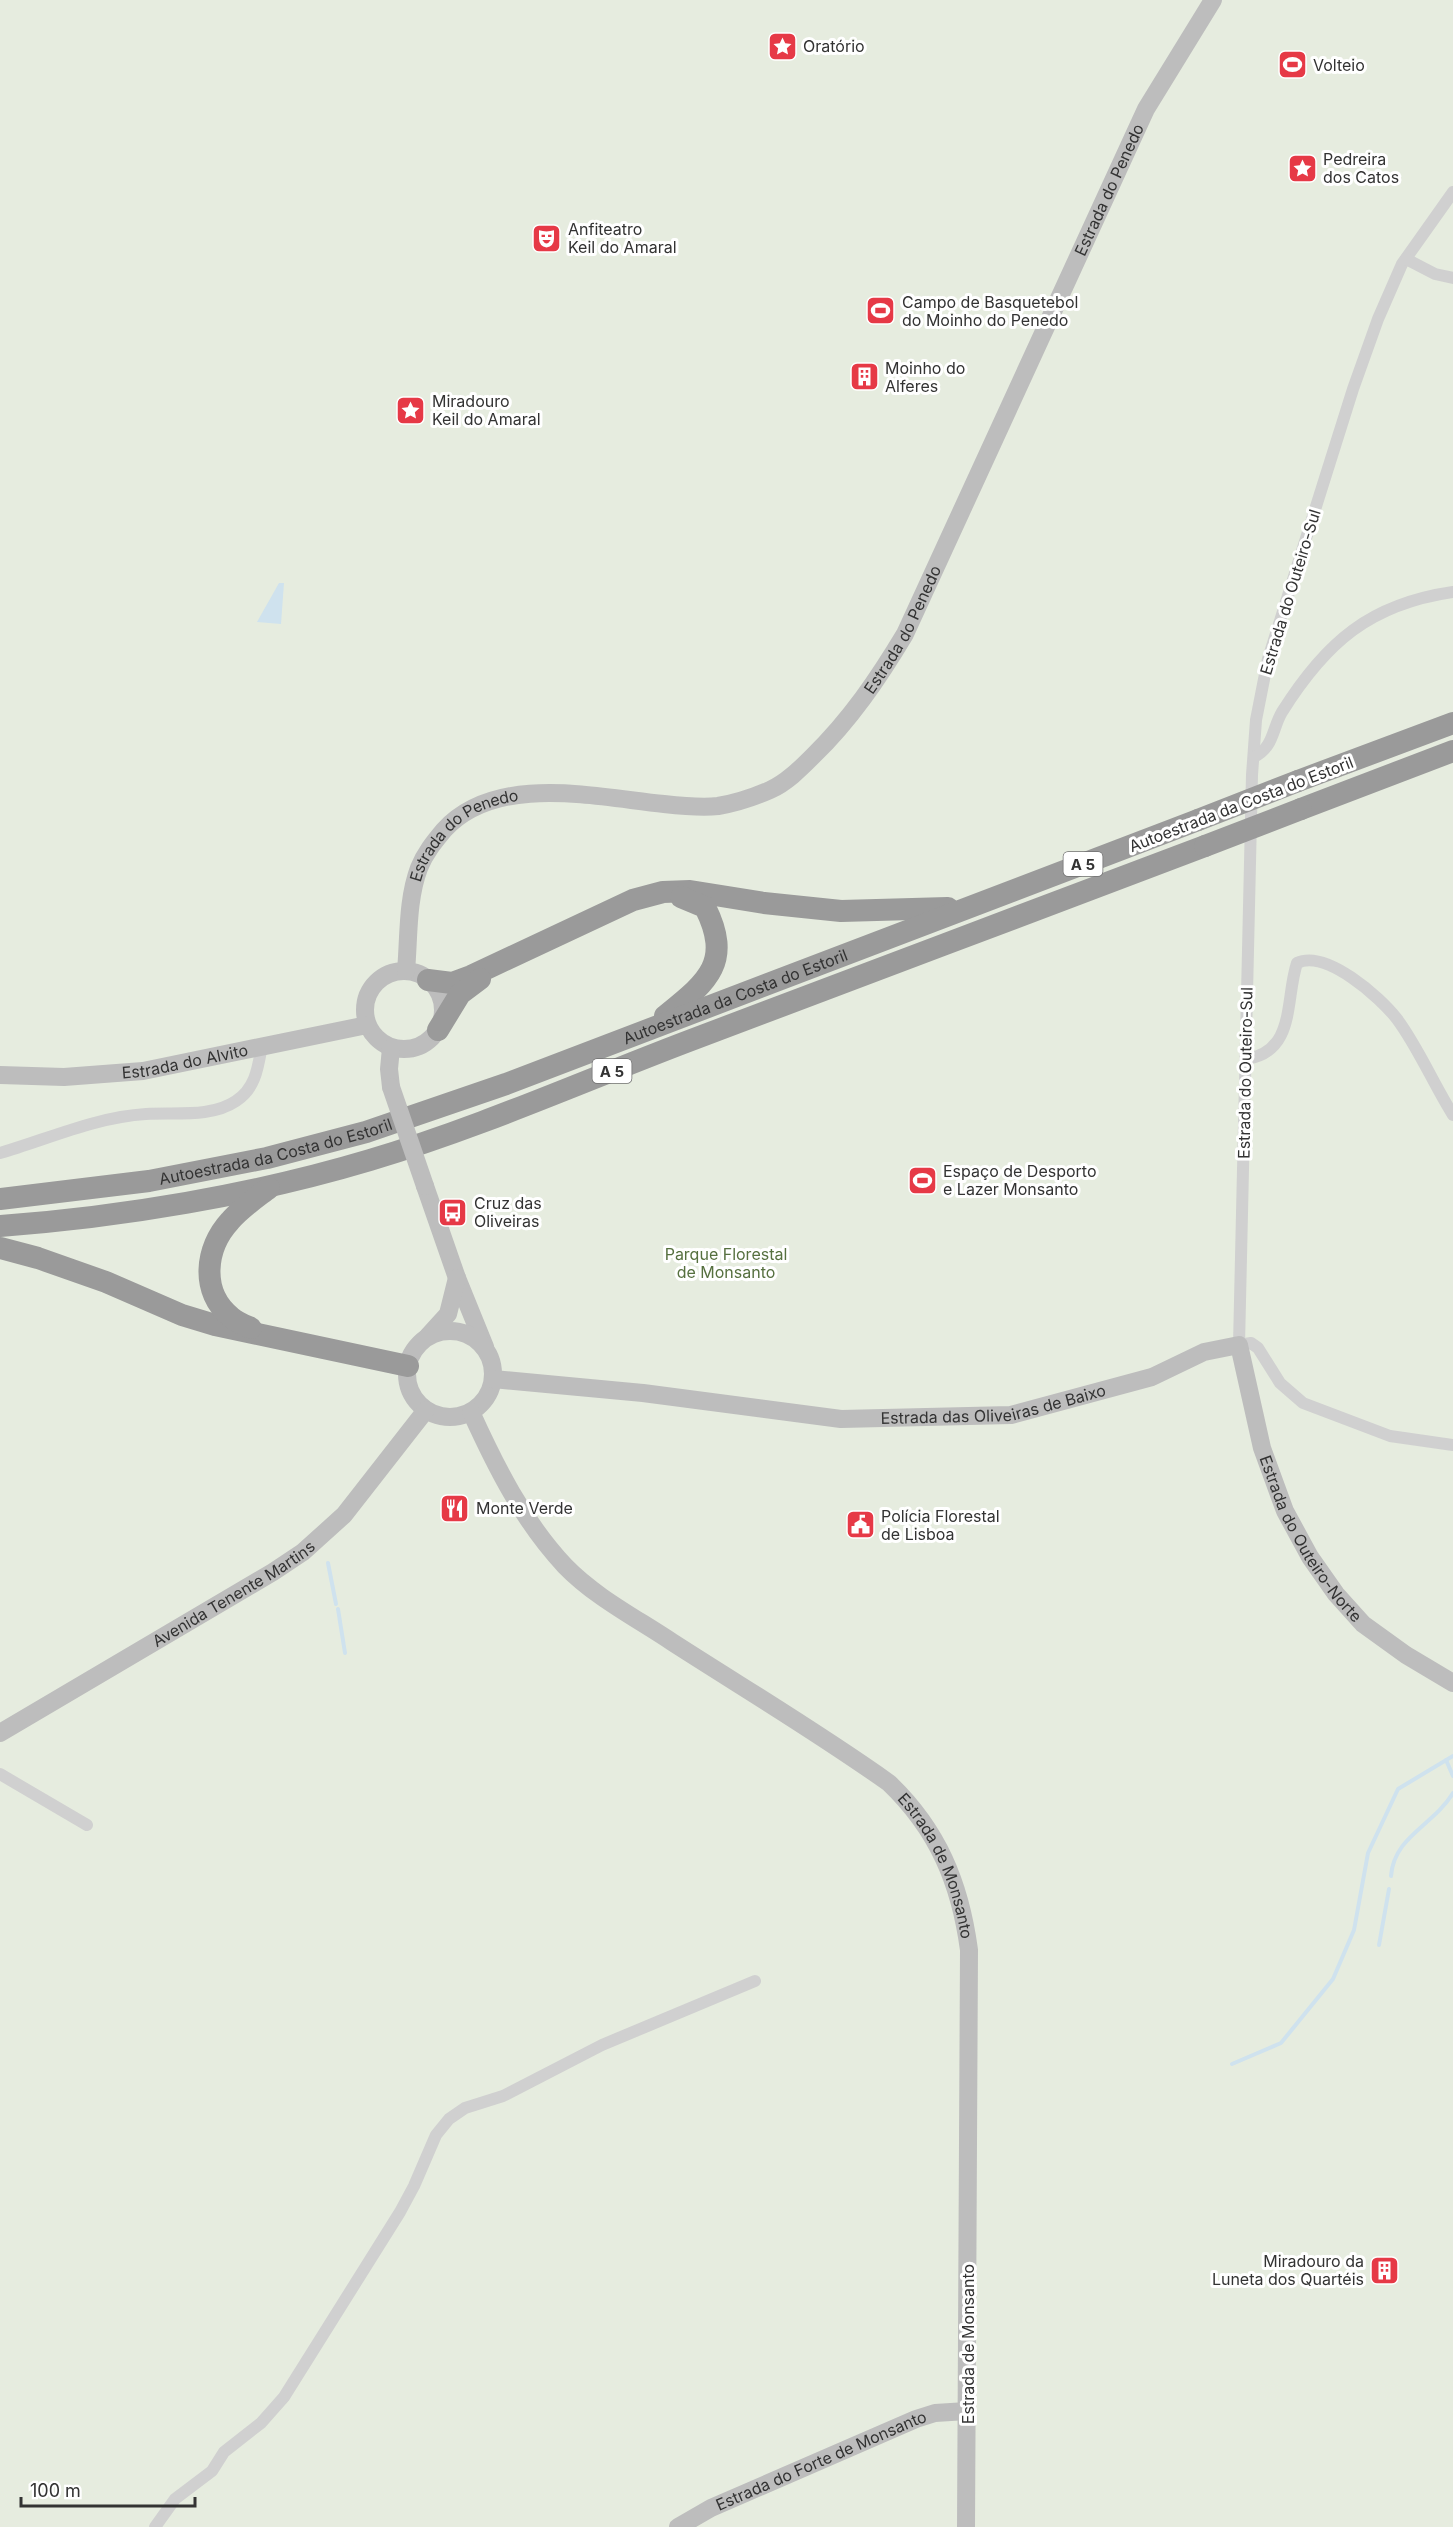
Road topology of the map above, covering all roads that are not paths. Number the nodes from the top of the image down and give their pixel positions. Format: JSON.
{"nodes":[{"id":1,"x":1213,"y":0,"type":"edge"},
{"id":2,"x":1453,"y":192,"type":"edge"},
{"id":3,"x":1406,"y":259,"type":"junction"},
{"id":4,"x":1453,"y":278,"type":"edge"},
{"id":5,"x":1453,"y":592,"type":"edge"},
{"id":6,"x":1453,"y":723,"type":"edge"},
{"id":7,"x":1453,"y":752,"type":"edge"},
{"id":8,"x":1254,"y":757,"type":"junction"},
{"id":9,"x":968,"y":907,"type":"junction"},
{"id":10,"x":406,"y":971,"type":"junction"},
{"id":11,"x":428,"y":980,"type":"junction"},
{"id":12,"x":367,"y":1024,"type":"junction"},
{"id":13,"x":651,"y":1028,"type":"junction"},
{"id":14,"x":438,"y":1030,"type":"junction"},
{"id":15,"x":262,"y":1045,"type":"junction"},
{"id":16,"x":391,"y":1047,"type":"junction"},
{"id":17,"x":1247,"y":1059,"type":"junction"},
{"id":18,"x":0,"y":1075,"type":"edge"},
{"id":19,"x":1453,"y":1115,"type":"edge"},
{"id":20,"x":0,"y":1153,"type":"edge"},
{"id":21,"x":273,"y":1185,"type":"junction"},
{"id":22,"x":0,"y":1199,"type":"edge"},
{"id":23,"x":0,"y":1226,"type":"edge"},
{"id":24,"x":0,"y":1248,"type":"edge"},
{"id":25,"x":457,"y":1278,"type":"junction"},
{"id":26,"x":263,"y":1334,"type":"junction"},
{"id":27,"x":425,"y":1339,"type":"junction"},
{"id":28,"x":1239,"y":1345,"type":"junction"},
{"id":29,"x":489,"y":1356,"type":"junction"},
{"id":30,"x":408,"y":1366,"type":"junction"},
{"id":31,"x":493,"y":1379,"type":"junction"},
{"id":32,"x":426,"y":1410,"type":"junction"},
{"id":33,"x":471,"y":1412,"type":"junction"},
{"id":34,"x":1453,"y":1445,"type":"edge"},
{"id":35,"x":1453,"y":1683,"type":"edge"},
{"id":36,"x":0,"y":1733,"type":"edge"},
{"id":37,"x":0,"y":1774,"type":"edge"},
{"id":38,"x":87,"y":1825,"type":"dead end"},
{"id":39,"x":755,"y":1981,"type":"dead end"},
{"id":40,"x":967,"y":2411,"type":"junction"},
{"id":41,"x":155,"y":2527,"type":"edge"},
{"id":42,"x":678,"y":2527,"type":"edge"},
{"id":43,"x":966,"y":2527,"type":"edge"}],
"edges":[{"from":1,"to":10,"type":"street","name":"Estrada do Penedo"},
{"from":2,"to":3,"type":"street","name":"Estrada do Outeiro-Sul"},
{"from":3,"to":4,"type":"street"},
{"from":3,"to":8,"type":"street","name":"Estrada do Outeiro-Sul"},
{"from":5,"to":8,"type":"street"},
{"from":6,"to":9,"type":"highway","name":"Autoestrada da Costa do Estoril","number":"A 5","bridge":true},
{"from":7,"to":21,"type":"highway","name":"Autoestrada da Costa do Estoril","number":"A 5","bridge":true},
{"from":8,"to":17,"type":"street","name":"Estrada do Outeiro-Sul"},
{"from":9,"to":11,"type":"highway"},
{"from":9,"to":13,"type":"highway","name":"Autoestrada da Costa do Estoril","number":"A 5"},
{"from":10,"to":11,"type":"street"},
{"from":10,"to":12,"type":"street"},
{"from":11,"to":14,"type":"street"},
{"from":12,"to":15,"type":"street","name":"Estrada do Alvito"},
{"from":12,"to":16,"type":"street"},
{"from":13,"to":14,"type":"highway"},
{"from":13,"to":22,"type":"highway","name":"Autoestrada da Costa do Estoril","number":"A 5"},
{"from":14,"to":16,"type":"street"},
{"from":15,"to":18,"type":"street","name":"Estrada do Alvito"},
{"from":15,"to":20,"type":"street"},
{"from":16,"to":25,"type":"street","bridge":true},
{"from":17,"to":19,"type":"street"},
{"from":17,"to":28,"type":"street","name":"Estrada do Outeiro-Sul"},
{"from":21,"to":23,"type":"highway","name":"Autoestrada da Costa do Estoril","number":"A 5"},
{"from":21,"to":26,"type":"highway"},
{"from":24,"to":26,"type":"highway"},
{"from":25,"to":27,"type":"street"},
{"from":25,"to":29,"type":"street"},
{"from":26,"to":30,"type":"highway"},
{"from":27,"to":29,"type":"street"},
{"from":27,"to":30,"type":"street"},
{"from":28,"to":31,"type":"street","name":"Estrada das Oliveiras de Baixo"},
{"from":28,"to":34,"type":"street"},
{"from":28,"to":35,"type":"street","name":"Estrada do Outeiro-Norte"},
{"from":29,"to":31,"type":"street"},
{"from":30,"to":32,"type":"street"},
{"from":31,"to":33,"type":"street"},
{"from":32,"to":33,"type":"street"},
{"from":32,"to":36,"type":"street","name":"Avenida Tenente Martins"},
{"from":33,"to":40,"type":"street","name":"Estrada de Monsanto"},
{"from":37,"to":38,"type":"street"},
{"from":39,"to":41,"type":"street"},
{"from":40,"to":42,"type":"street","name":"Estrada do Forte de Monsanto"},
{"from":40,"to":43,"type":"street","name":"Estrada de Monsanto"}]}
